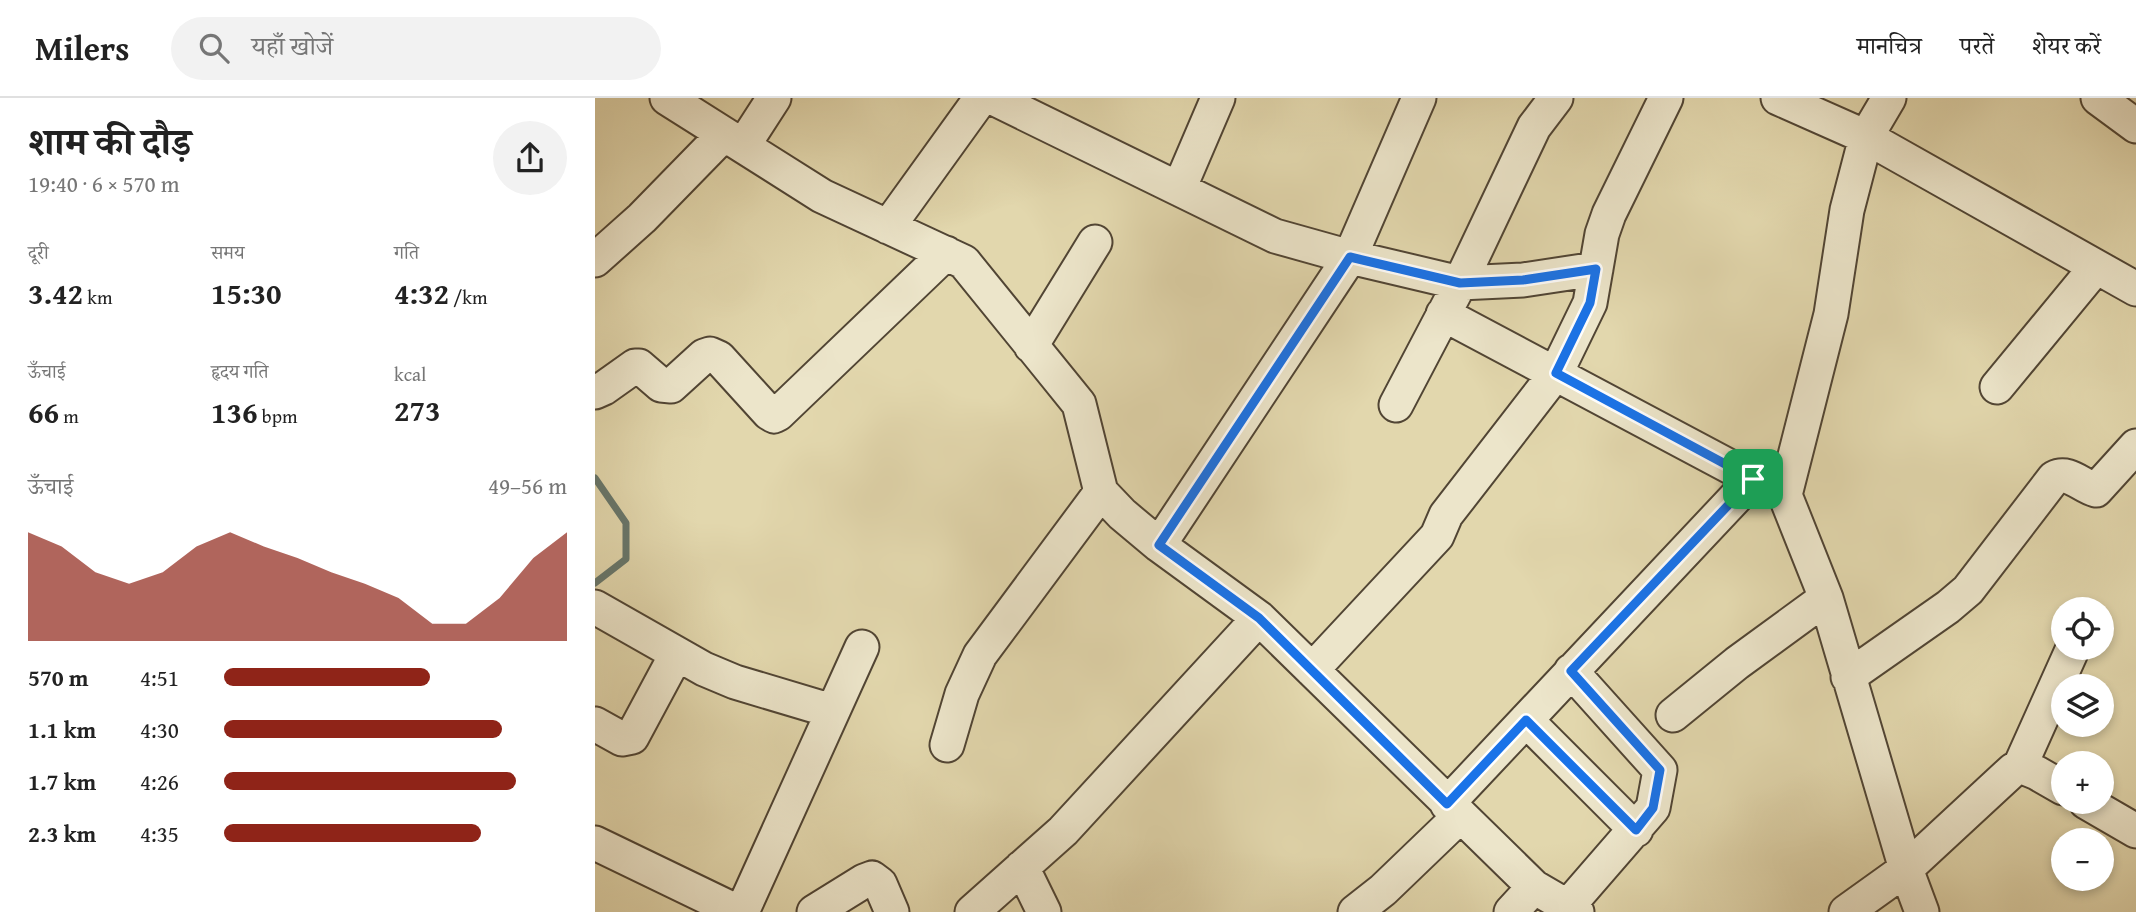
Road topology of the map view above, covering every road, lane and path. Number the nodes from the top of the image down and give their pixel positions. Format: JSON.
{"nodes":[{"id":1,"x":667,"y":98,"type":"edge"},
{"id":2,"x":774,"y":98,"type":"edge"},
{"id":3,"x":981,"y":98,"type":"edge"},
{"id":4,"x":993,"y":98,"type":"edge"},
{"id":5,"x":1217,"y":98,"type":"edge"},
{"id":6,"x":1419,"y":98,"type":"edge"},
{"id":7,"x":1556,"y":98,"type":"edge"},
{"id":8,"x":1666,"y":98,"type":"edge"},
{"id":9,"x":1889,"y":98,"type":"edge"},
{"id":10,"x":2098,"y":98,"type":"edge"},
{"id":11,"x":1784,"y":99,"type":"edge"},
{"id":12,"x":2136,"y":126,"type":"edge"},
{"id":13,"x":1866,"y":137,"type":"junction"},
{"id":14,"x":733,"y":140,"type":"junction"},
{"id":15,"x":1179,"y":189,"type":"junction"},
{"id":16,"x":888,"y":227,"type":"junction"},
{"id":17,"x":1095,"y":242,"type":"dead end"},
{"id":18,"x":946,"y":253,"type":"junction"},
{"id":19,"x":1350,"y":257,"type":"junction"},
{"id":20,"x":595,"y":260,"type":"edge"},
{"id":21,"x":2096,"y":267,"type":"junction"},
{"id":22,"x":1596,"y":269,"type":"junction"},
{"id":23,"x":1460,"y":283,"type":"junction"},
{"id":24,"x":2136,"y":289,"type":"edge"},
{"id":25,"x":1443,"y":314,"type":"junction"},
{"id":26,"x":1031,"y":346,"type":"junction"},
{"id":27,"x":1556,"y":373,"type":"junction"},
{"id":28,"x":1997,"y":387,"type":"dead end"},
{"id":29,"x":595,"y":392,"type":"edge"},
{"id":30,"x":1396,"y":405,"type":"dead end"},
{"id":31,"x":2136,"y":446,"type":"edge"},
{"id":32,"x":1753,"y":479,"type":"junction"},
{"id":33,"x":1101,"y":492,"type":"junction"},
{"id":34,"x":1785,"y":495,"type":"junction"},
{"id":35,"x":1159,"y":545,"type":"junction"},
{"id":36,"x":1826,"y":598,"type":"junction"},
{"id":37,"x":595,"y":607,"type":"edge"},
{"id":38,"x":1259,"y":618,"type":"junction"},
{"id":39,"x":862,"y":647,"type":"dead end"},
{"id":40,"x":677,"y":655,"type":"junction"},
{"id":41,"x":2068,"y":660,"type":"edge"},
{"id":42,"x":1312,"y":670,"type":"junction"},
{"id":43,"x":1571,"y":671,"type":"junction"},
{"id":44,"x":1848,"y":677,"type":"junction"},
{"id":45,"x":832,"y":711,"type":"junction"},
{"id":46,"x":1673,"y":715,"type":"dead end"},
{"id":47,"x":1526,"y":720,"type":"junction"},
{"id":48,"x":595,"y":724,"type":"edge"},
{"id":49,"x":947,"y":745,"type":"dead end"},
{"id":50,"x":2020,"y":766,"type":"junction"},
{"id":51,"x":2051,"y":781,"type":"edge"},
{"id":52,"x":1453,"y":810,"type":"junction"},
{"id":53,"x":2107,"y":814,"type":"edge"},
{"id":54,"x":1636,"y":830,"type":"junction"},
{"id":55,"x":2136,"y":831,"type":"edge"},
{"id":56,"x":595,"y":843,"type":"edge"},
{"id":57,"x":1022,"y":867,"type":"junction"},
{"id":58,"x":1906,"y":869,"type":"junction"},
{"id":59,"x":1534,"y":887,"type":"junction"},
{"id":60,"x":1572,"y":909,"type":"edge"},
{"id":61,"x":740,"y":912,"type":"edge"},
{"id":62,"x":814,"y":912,"type":"edge"},
{"id":63,"x":892,"y":912,"type":"edge"},
{"id":64,"x":972,"y":912,"type":"edge"},
{"id":65,"x":1044,"y":912,"type":"edge"},
{"id":66,"x":1355,"y":912,"type":"edge"},
{"id":67,"x":1511,"y":912,"type":"edge"},
{"id":68,"x":1846,"y":912,"type":"edge"},
{"id":69,"x":1922,"y":912,"type":"edge"}],
"edges":[{"from":1,"to":14,"type":"street"},
{"from":2,"to":14,"type":"street"},
{"from":3,"to":16,"type":"street"},
{"from":4,"to":15,"type":"street"},
{"from":5,"to":15,"type":"street"},
{"from":6,"to":19,"type":"street"},
{"from":7,"to":23,"type":"street"},
{"from":8,"to":22,"type":"street"},
{"from":9,"to":13,"type":"street"},
{"from":10,"to":12,"type":"street"},
{"from":11,"to":13,"type":"street"},
{"from":13,"to":21,"type":"street"},
{"from":13,"to":34,"type":"street"},
{"from":14,"to":16,"type":"street"},
{"from":14,"to":20,"type":"street"},
{"from":15,"to":19,"type":"street"},
{"from":16,"to":18,"type":"street"},
{"from":17,"to":26,"type":"street"},
{"from":18,"to":26,"type":"street"},
{"from":18,"to":29,"type":"street"},
{"from":19,"to":23,"type":"street"},
{"from":19,"to":35,"type":"street"},
{"from":21,"to":24,"type":"street"},
{"from":21,"to":28,"type":"street"},
{"from":22,"to":23,"type":"street"},
{"from":22,"to":27,"type":"street"},
{"from":23,"to":25,"type":"street"},
{"from":25,"to":27,"type":"street"},
{"from":25,"to":30,"type":"street"},
{"from":26,"to":33,"type":"street"},
{"from":27,"to":32,"type":"street"},
{"from":27,"to":42,"type":"street"},
{"from":31,"to":44,"type":"street"},
{"from":32,"to":34,"type":"street"},
{"from":32,"to":43,"type":"street"},
{"from":33,"to":35,"type":"street"},
{"from":33,"to":49,"type":"street"},
{"from":34,"to":36,"type":"street"},
{"from":35,"to":38,"type":"street"},
{"from":36,"to":44,"type":"street"},
{"from":36,"to":46,"type":"street"},
{"from":37,"to":40,"type":"street"},
{"from":38,"to":42,"type":"street"},
{"from":38,"to":57,"type":"street"},
{"from":39,"to":45,"type":"street"},
{"from":40,"to":45,"type":"street"},
{"from":40,"to":48,"type":"street"},
{"from":41,"to":50,"type":"street"},
{"from":42,"to":52,"type":"street"},
{"from":43,"to":47,"type":"street"},
{"from":43,"to":54,"type":"street"},
{"from":44,"to":58,"type":"street"},
{"from":45,"to":61,"type":"street"},
{"from":47,"to":52,"type":"street"},
{"from":47,"to":54,"type":"street"},
{"from":50,"to":51,"type":"street"},
{"from":50,"to":58,"type":"street"},
{"from":52,"to":59,"type":"street"},
{"from":52,"to":66,"type":"street"},
{"from":53,"to":55,"type":"street"},
{"from":54,"to":60,"type":"street"},
{"from":56,"to":61,"type":"street"},
{"from":57,"to":64,"type":"street"},
{"from":57,"to":65,"type":"street"},
{"from":58,"to":68,"type":"street"},
{"from":58,"to":69,"type":"street"},
{"from":59,"to":60,"type":"street"},
{"from":59,"to":67,"type":"street"},
{"from":62,"to":63,"type":"street"}]}
